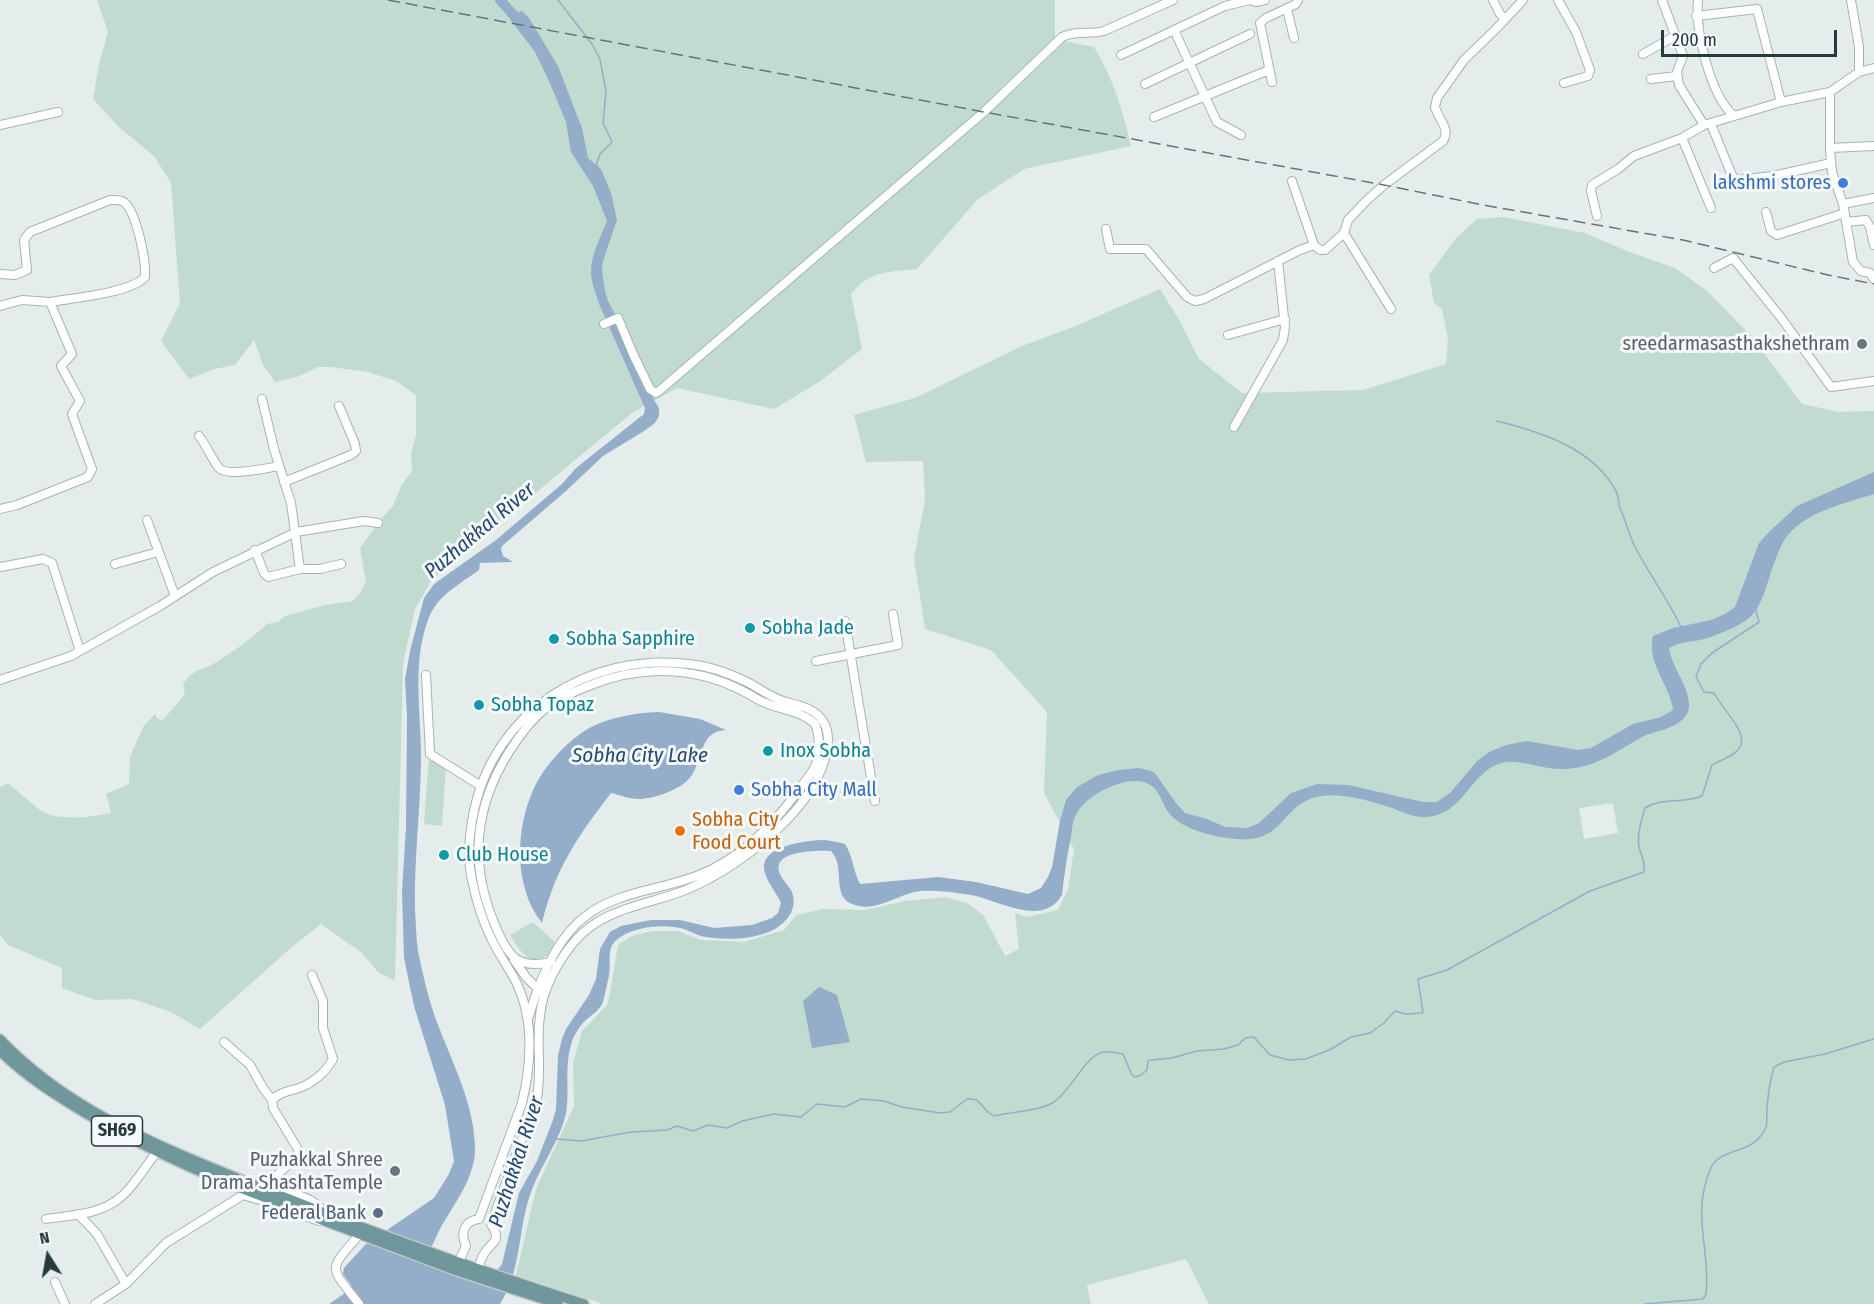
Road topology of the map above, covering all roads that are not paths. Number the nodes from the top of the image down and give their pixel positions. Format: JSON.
{"nodes":[{"id":1,"x":1173,"y":0,"type":"edge"},
{"id":2,"x":1250,"y":0,"type":"edge"},
{"id":3,"x":1265,"y":0,"type":"edge"},
{"id":4,"x":1298,"y":0,"type":"edge"},
{"id":5,"x":1493,"y":0,"type":"edge"},
{"id":6,"x":1523,"y":0,"type":"edge"},
{"id":7,"x":1558,"y":0,"type":"edge"},
{"id":8,"x":1662,"y":0,"type":"edge"},
{"id":9,"x":1698,"y":0,"type":"edge"},
{"id":10,"x":1851,"y":0,"type":"edge"},
{"id":11,"x":1287,"y":9,"type":"junction"},
{"id":12,"x":1696,"y":16,"type":"junction"},
{"id":13,"x":1505,"y":19,"type":"junction"},
{"id":14,"x":1174,"y":30,"type":"junction"},
{"id":15,"x":1250,"y":34,"type":"dead end"},
{"id":16,"x":1675,"y":36,"type":"junction"},
{"id":17,"x":1293,"y":38,"type":"dead end"},
{"id":18,"x":1643,"y":54,"type":"dead end"},
{"id":19,"x":1121,"y":56,"type":"dead end"},
{"id":20,"x":1189,"y":63,"type":"junction"},
{"id":21,"x":1874,"y":68,"type":"edge"},
{"id":22,"x":1269,"y":70,"type":"junction"},
{"id":23,"x":1859,"y":72,"type":"junction"},
{"id":24,"x":1677,"y":76,"type":"junction"},
{"id":25,"x":1651,"y":79,"type":"dead end"},
{"id":26,"x":1272,"y":82,"type":"dead end"},
{"id":27,"x":1564,"y":83,"type":"dead end"},
{"id":28,"x":1145,"y":84,"type":"dead end"},
{"id":29,"x":1830,"y":92,"type":"junction"},
{"id":30,"x":1204,"y":96,"type":"junction"},
{"id":31,"x":1781,"y":102,"type":"junction"},
{"id":32,"x":58,"y":112,"type":"dead end"},
{"id":33,"x":1734,"y":116,"type":"junction"},
{"id":34,"x":1154,"y":117,"type":"dead end"},
{"id":35,"x":1707,"y":124,"type":"junction"},
{"id":36,"x":0,"y":125,"type":"edge"},
{"id":37,"x":1241,"y":135,"type":"dead end"},
{"id":38,"x":1682,"y":138,"type":"junction"},
{"id":39,"x":1874,"y":146,"type":"edge"},
{"id":40,"x":1830,"y":148,"type":"junction"},
{"id":41,"x":1832,"y":163,"type":"junction"},
{"id":42,"x":1292,"y":181,"type":"dead end"},
{"id":43,"x":1874,"y":198,"type":"edge"},
{"id":44,"x":1843,"y":204,"type":"junction"},
{"id":45,"x":1711,"y":208,"type":"dead end"},
{"id":46,"x":1766,"y":212,"type":"dead end"},
{"id":47,"x":1598,"y":216,"type":"dead end"},
{"id":48,"x":1846,"y":218,"type":"junction"},
{"id":49,"x":1106,"y":229,"type":"dead end"},
{"id":50,"x":1344,"y":233,"type":"junction"},
{"id":51,"x":1314,"y":245,"type":"junction"},
{"id":52,"x":1874,"y":245,"type":"edge"},
{"id":53,"x":1278,"y":261,"type":"junction"},
{"id":54,"x":1714,"y":268,"type":"dead end"},
{"id":55,"x":0,"y":274,"type":"edge"},
{"id":56,"x":1873,"y":275,"type":"edge"},
{"id":57,"x":50,"y":302,"type":"junction"},
{"id":58,"x":0,"y":306,"type":"edge"},
{"id":59,"x":1391,"y":309,"type":"dead end"},
{"id":60,"x":1284,"y":319,"type":"junction"},
{"id":61,"x":605,"y":323,"type":"dead end"},
{"id":62,"x":1228,"y":335,"type":"dead end"},
{"id":63,"x":1874,"y":381,"type":"edge"},
{"id":64,"x":262,"y":399,"type":"dead end"},
{"id":65,"x":339,"y":406,"type":"dead end"},
{"id":66,"x":1234,"y":427,"type":"dead end"},
{"id":67,"x":198,"y":436,"type":"dead end"},
{"id":68,"x":279,"y":466,"type":"junction"},
{"id":69,"x":284,"y":482,"type":"junction"},
{"id":70,"x":0,"y":508,"type":"edge"},
{"id":71,"x":147,"y":520,"type":"dead end"},
{"id":72,"x":378,"y":523,"type":"dead end"},
{"id":73,"x":296,"y":532,"type":"junction"},
{"id":74,"x":255,"y":550,"type":"junction"},
{"id":75,"x":158,"y":552,"type":"junction"},
{"id":76,"x":115,"y":564,"type":"dead end"},
{"id":77,"x":341,"y":564,"type":"dead end"},
{"id":78,"x":0,"y":567,"type":"edge"},
{"id":79,"x":300,"y":569,"type":"junction"},
{"id":80,"x":175,"y":596,"type":"junction"},
{"id":81,"x":893,"y":614,"type":"dead end"},
{"id":82,"x":844,"y":621,"type":"dead end"},
{"id":83,"x":80,"y":651,"type":"junction"},
{"id":84,"x":850,"y":655,"type":"junction"},
{"id":85,"x":816,"y":661,"type":"dead end"},
{"id":86,"x":426,"y":675,"type":"dead end"},
{"id":87,"x":0,"y":680,"type":"edge"},
{"id":88,"x":771,"y":695,"type":"junction"},
{"id":89,"x":767,"y":705,"type":"junction"},
{"id":90,"x":819,"y":739,"type":"junction"},
{"id":91,"x":828,"y":739,"type":"junction"},
{"id":92,"x":481,"y":786,"type":"junction"},
{"id":93,"x":793,"y":797,"type":"junction"},
{"id":94,"x":875,"y":801,"type":"dead end"},
{"id":95,"x":802,"y":802,"type":"junction"},
{"id":96,"x":683,"y":881,"type":"junction"},
{"id":97,"x":687,"y":890,"type":"junction"},
{"id":98,"x":514,"y":960,"type":"junction"},
{"id":99,"x":551,"y":962,"type":"junction"},
{"id":100,"x":312,"y":975,"type":"dead end"},
{"id":101,"x":518,"y":985,"type":"junction"},
{"id":102,"x":539,"y":989,"type":"junction"},
{"id":103,"x":544,"y":997,"type":"junction"},
{"id":104,"x":534,"y":998,"type":"junction"},
{"id":105,"x":528,"y":1018,"type":"junction"},
{"id":106,"x":0,"y":1039,"type":"edge"},
{"id":107,"x":224,"y":1042,"type":"dead end"},
{"id":108,"x":0,"y":1051,"type":"edge"},
{"id":109,"x":272,"y":1100,"type":"junction"},
{"id":110,"x":157,"y":1152,"type":"junction"},
{"id":111,"x":325,"y":1215,"type":"junction"},
{"id":112,"x":80,"y":1216,"type":"junction"},
{"id":113,"x":46,"y":1219,"type":"dead end"},
{"id":114,"x":333,"y":1225,"type":"junction"},
{"id":115,"x":362,"y":1232,"type":"junction"},
{"id":116,"x":433,"y":1257,"type":"junction"},
{"id":117,"x":459,"y":1261,"type":"junction"},
{"id":118,"x":482,"y":1273,"type":"junction"},
{"id":119,"x":55,"y":1282,"type":"dead end"},
{"id":120,"x":126,"y":1284,"type":"junction"},
{"id":121,"x":538,"y":1294,"type":"junction"},
{"id":122,"x":65,"y":1304,"type":"edge"},
{"id":123,"x":95,"y":1304,"type":"edge"},
{"id":124,"x":359,"y":1304,"type":"edge"},
{"id":125,"x":558,"y":1304,"type":"edge"},
{"id":126,"x":584,"y":1304,"type":"edge"}],
"edges":[{"from":1,"to":61,"type":"street"},
{"from":2,"to":3,"type":"street"},
{"from":2,"to":14,"type":"street"},
{"from":4,"to":11,"type":"street"},
{"from":5,"to":13,"type":"street"},
{"from":6,"to":13,"type":"street"},
{"from":7,"to":27,"type":"street"},
{"from":8,"to":16,"type":"street"},
{"from":9,"to":12,"type":"street"},
{"from":10,"to":23,"type":"street"},
{"from":11,"to":17,"type":"street"},
{"from":11,"to":22,"type":"street"},
{"from":12,"to":31,"type":"street"},
{"from":12,"to":33,"type":"street"},
{"from":13,"to":50,"type":"street"},
{"from":14,"to":19,"type":"street"},
{"from":14,"to":20,"type":"street"},
{"from":15,"to":20,"type":"street"},
{"from":16,"to":18,"type":"street"},
{"from":16,"to":24,"type":"street"},
{"from":20,"to":28,"type":"street"},
{"from":20,"to":30,"type":"street"},
{"from":21,"to":23,"type":"street"},
{"from":22,"to":26,"type":"street"},
{"from":22,"to":30,"type":"street"},
{"from":23,"to":29,"type":"street"},
{"from":24,"to":25,"type":"street"},
{"from":24,"to":35,"type":"street"},
{"from":29,"to":31,"type":"street"},
{"from":29,"to":40,"type":"street"},
{"from":30,"to":34,"type":"street"},
{"from":30,"to":37,"type":"street"},
{"from":31,"to":33,"type":"street"},
{"from":32,"to":36,"type":"street"},
{"from":33,"to":35,"type":"street"},
{"from":35,"to":38,"type":"street"},
{"from":35,"to":41,"type":"street"},
{"from":38,"to":45,"type":"street"},
{"from":38,"to":47,"type":"street"},
{"from":39,"to":40,"type":"street"},
{"from":40,"to":41,"type":"street"},
{"from":41,"to":44,"type":"street"},
{"from":42,"to":51,"type":"street"},
{"from":43,"to":44,"type":"street"},
{"from":44,"to":48,"type":"street"},
{"from":46,"to":48,"type":"street"},
{"from":48,"to":52,"type":"street"},
{"from":48,"to":56,"type":"street"},
{"from":49,"to":53,"type":"street"},
{"from":50,"to":51,"type":"street"},
{"from":50,"to":59,"type":"street"},
{"from":51,"to":53,"type":"street"},
{"from":53,"to":60,"type":"street"},
{"from":54,"to":63,"type":"street"},
{"from":55,"to":57,"type":"street"},
{"from":57,"to":58,"type":"street"},
{"from":57,"to":70,"type":"street"},
{"from":60,"to":62,"type":"street"},
{"from":60,"to":66,"type":"street"},
{"from":64,"to":68,"type":"street"},
{"from":65,"to":69,"type":"street"},
{"from":67,"to":68,"type":"street"},
{"from":68,"to":69,"type":"street"},
{"from":69,"to":73,"type":"street"},
{"from":71,"to":75,"type":"street"},
{"from":72,"to":73,"type":"street"},
{"from":73,"to":74,"type":"street"},
{"from":73,"to":79,"type":"street"},
{"from":74,"to":79,"type":"street"},
{"from":74,"to":80,"type":"street"},
{"from":75,"to":76,"type":"street"},
{"from":75,"to":80,"type":"street"},
{"from":77,"to":79,"type":"street"},
{"from":78,"to":83,"type":"street"},
{"from":80,"to":83,"type":"street"},
{"from":81,"to":84,"type":"street"},
{"from":82,"to":84,"type":"street"},
{"from":83,"to":87,"type":"street"},
{"from":84,"to":85,"type":"street"},
{"from":84,"to":94,"type":"street"},
{"from":86,"to":92,"type":"street"},
{"from":88,"to":89,"type":"street"},
{"from":88,"to":91,"type":"street"},
{"from":88,"to":92,"type":"street"},
{"from":89,"to":90,"type":"street"},
{"from":89,"to":98,"type":"street"},
{"from":90,"to":91,"type":"street"},
{"from":90,"to":93,"type":"street"},
{"from":91,"to":95,"type":"street"},
{"from":92,"to":101,"type":"street"},
{"from":93,"to":95,"type":"street"},
{"from":93,"to":96,"type":"street"},
{"from":95,"to":97,"type":"street"},
{"from":96,"to":97,"type":"street"},
{"from":96,"to":99,"type":"street"},
{"from":97,"to":103,"type":"street"},
{"from":98,"to":99,"type":"street"},
{"from":98,"to":102,"type":"street"},
{"from":99,"to":102,"type":"street"},
{"from":100,"to":109,"type":"street"},
{"from":101,"to":104,"type":"street"},
{"from":101,"to":105,"type":"street"},
{"from":102,"to":103,"type":"street"},
{"from":102,"to":104,"type":"street"},
{"from":103,"to":104,"type":"street"},
{"from":103,"to":118,"type":"street"},
{"from":104,"to":105,"type":"street"},
{"from":105,"to":117,"type":"street"},
{"from":106,"to":111,"type":"main road"},
{"from":107,"to":109,"type":"street"},
{"from":108,"to":110,"type":"main road","number":"SH69"},
{"from":109,"to":111,"type":"street"},
{"from":110,"to":112,"type":"street"},
{"from":110,"to":114,"type":"main road","number":"SH69"},
{"from":111,"to":115,"type":"main road"},
{"from":112,"to":113,"type":"street"},
{"from":112,"to":120,"type":"street"},
{"from":114,"to":115,"type":"main road"},
{"from":114,"to":120,"type":"street"},
{"from":115,"to":116,"type":"main road"},
{"from":115,"to":116,"type":"main road"},
{"from":115,"to":124,"type":"street"},
{"from":116,"to":117,"type":"main road"},
{"from":116,"to":118,"type":"main road"},
{"from":117,"to":118,"type":"main road"},
{"from":118,"to":121,"type":"main road"},
{"from":119,"to":122,"type":"street"},
{"from":120,"to":123,"type":"street"},
{"from":121,"to":125,"type":"main road"},
{"from":121,"to":126,"type":"main road"}]}
